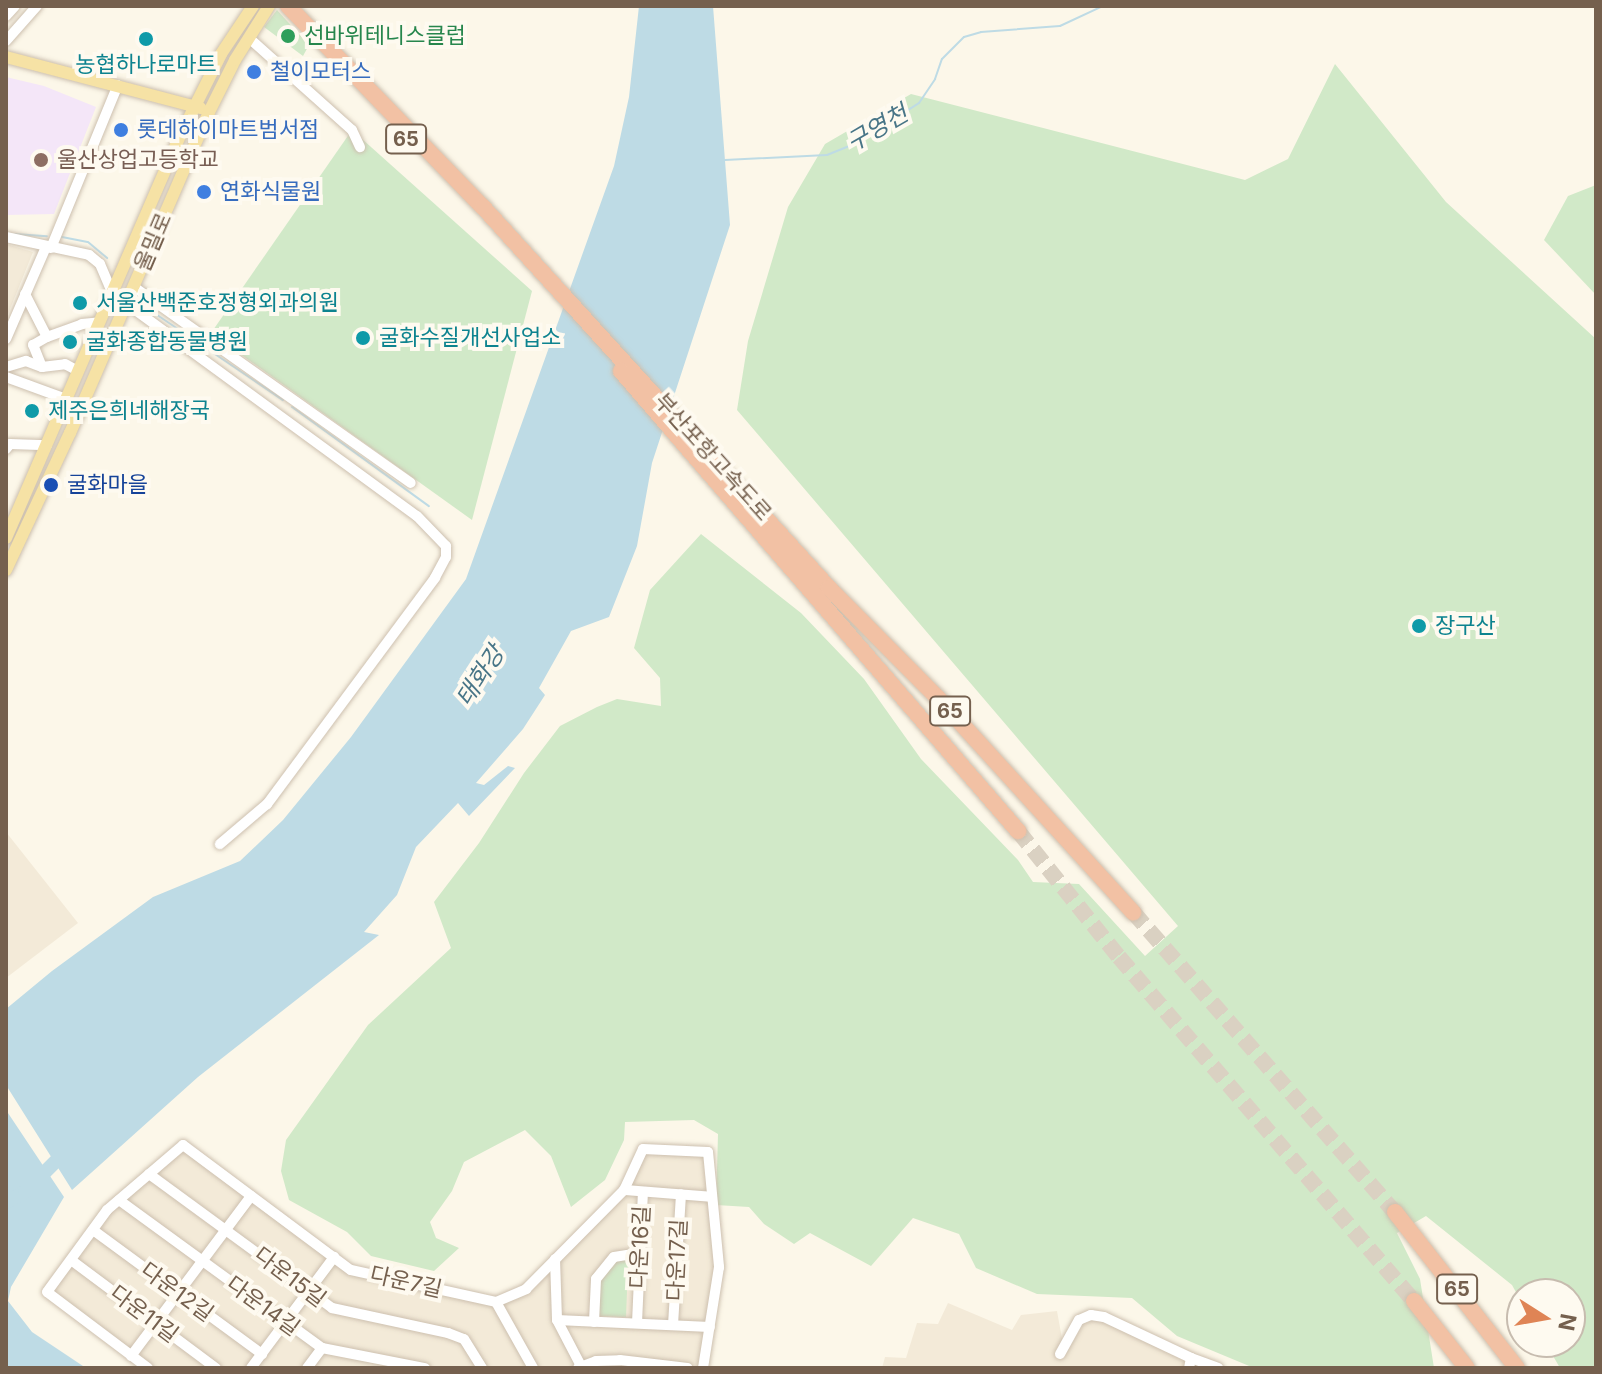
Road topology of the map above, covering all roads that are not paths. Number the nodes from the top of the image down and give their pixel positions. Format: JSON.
{"nodes":[{"id":1,"x":15,"y":6,"type":"edge"},
{"id":2,"x":37,"y":6,"type":"edge"},
{"id":3,"x":253,"y":6,"type":"edge"},
{"id":4,"x":269,"y":6,"type":"edge"},
{"id":5,"x":277,"y":6,"type":"edge"},
{"id":6,"x":288,"y":6,"type":"edge"},
{"id":7,"x":6,"y":16,"type":"edge"},
{"id":8,"x":249,"y":38,"type":"junction"},
{"id":9,"x":6,"y":41,"type":"edge"},
{"id":10,"x":6,"y":57,"type":"edge"},
{"id":11,"x":118,"y":85,"type":"junction"},
{"id":12,"x":195,"y":106,"type":"junction"},
{"id":13,"x":209,"y":112,"type":"junction"},
{"id":14,"x":360,"y":147,"type":"dead end"},
{"id":15,"x":6,"y":237,"type":"edge"},
{"id":16,"x":49,"y":248,"type":"junction"},
{"id":17,"x":134,"y":287,"type":"junction"},
{"id":18,"x":112,"y":292,"type":"junction"},
{"id":19,"x":25,"y":294,"type":"junction"},
{"id":20,"x":127,"y":304,"type":"junction"},
{"id":21,"x":100,"y":322,"type":"junction"},
{"id":22,"x":47,"y":337,"type":"junction"},
{"id":23,"x":6,"y":339,"type":"edge"},
{"id":24,"x":6,"y":367,"type":"edge"},
{"id":25,"x":42,"y":367,"type":"junction"},
{"id":26,"x":78,"y":371,"type":"junction"},
{"id":27,"x":6,"y":377,"type":"edge"},
{"id":28,"x":66,"y":399,"type":"junction"},
{"id":29,"x":291,"y":399,"type":"junction"},
{"id":30,"x":279,"y":416,"type":"junction"},
{"id":31,"x":47,"y":445,"type":"junction"},
{"id":32,"x":6,"y":449,"type":"edge"},
{"id":33,"x":411,"y":483,"type":"dead end"},
{"id":34,"x":10,"y":517,"type":"edge"},
{"id":35,"x":759,"y":518,"type":"junction"},
{"id":36,"x":6,"y":538,"type":"edge"},
{"id":37,"x":6,"y":570,"type":"edge"},
{"id":38,"x":1018,"y":831,"type":"tunnel mouth"},
{"id":39,"x":220,"y":844,"type":"dead end"},
{"id":40,"x":1133,"y":912,"type":"tunnel mouth"},
{"id":41,"x":149,"y":1174,"type":"junction"},
{"id":42,"x":624,"y":1190,"type":"junction"},
{"id":43,"x":643,"y":1192,"type":"junction"},
{"id":44,"x":681,"y":1194,"type":"junction"},
{"id":45,"x":251,"y":1196,"type":"junction"},
{"id":46,"x":712,"y":1197,"type":"junction"},
{"id":47,"x":119,"y":1200,"type":"junction"},
{"id":48,"x":1395,"y":1212,"type":"tunnel mouth"},
{"id":49,"x":227,"y":1229,"type":"junction"},
{"id":50,"x":93,"y":1230,"type":"junction"},
{"id":51,"x":640,"y":1253,"type":"junction"},
{"id":52,"x":334,"y":1257,"type":"junction"},
{"id":53,"x":555,"y":1259,"type":"junction"},
{"id":54,"x":71,"y":1260,"type":"junction"},
{"id":55,"x":202,"y":1262,"type":"junction"},
{"id":56,"x":308,"y":1292,"type":"junction"},
{"id":57,"x":178,"y":1293,"type":"junction"},
{"id":58,"x":1414,"y":1301,"type":"tunnel mouth"},
{"id":59,"x":496,"y":1302,"type":"junction"},
{"id":60,"x":557,"y":1320,"type":"junction"},
{"id":61,"x":594,"y":1322,"type":"junction"},
{"id":62,"x":156,"y":1323,"type":"junction"},
{"id":63,"x":285,"y":1323,"type":"junction"},
{"id":64,"x":637,"y":1323,"type":"junction"},
{"id":65,"x":673,"y":1325,"type":"junction"},
{"id":66,"x":710,"y":1327,"type":"junction"},
{"id":67,"x":322,"y":1348,"type":"junction"},
{"id":68,"x":262,"y":1354,"type":"junction"},
{"id":69,"x":1060,"y":1354,"type":"dead end"},
{"id":70,"x":131,"y":1356,"type":"junction"},
{"id":71,"x":371,"y":1357,"type":"junction"},
{"id":72,"x":1190,"y":1363,"type":"edge"},
{"id":73,"x":580,"y":1367,"type":"edge"},
{"id":74,"x":148,"y":1368,"type":"edge"},
{"id":75,"x":216,"y":1368,"type":"edge"},
{"id":76,"x":251,"y":1368,"type":"edge"},
{"id":77,"x":307,"y":1368,"type":"edge"},
{"id":78,"x":377,"y":1368,"type":"edge"},
{"id":79,"x":425,"y":1368,"type":"edge"},
{"id":80,"x":482,"y":1368,"type":"edge"},
{"id":81,"x":533,"y":1368,"type":"edge"},
{"id":82,"x":688,"y":1368,"type":"edge"},
{"id":83,"x":703,"y":1368,"type":"edge"},
{"id":84,"x":1218,"y":1368,"type":"edge"},
{"id":85,"x":1467,"y":1368,"type":"edge"},
{"id":86,"x":1517,"y":1368,"type":"edge"}],
"edges":[{"from":1,"to":7,"type":"street"},
{"from":2,"to":9,"type":"street"},
{"from":3,"to":12,"type":"main road","name":"울밀로"},
{"from":4,"to":8,"type":"main road","name":"울밀로"},
{"from":5,"to":35,"type":"highway","name":"부산포항고속도로","number":"65"},
{"from":6,"to":35,"type":"highway","name":"부산포항고속도로","number":"65"},
{"from":8,"to":13,"type":"main road","name":"울밀로"},
{"from":8,"to":14,"type":"street"},
{"from":10,"to":11,"type":"main road"},
{"from":11,"to":12,"type":"main road"},
{"from":11,"to":16,"type":"street"},
{"from":12,"to":13,"type":"main road"},
{"from":12,"to":18,"type":"main road","name":"울밀로"},
{"from":13,"to":17,"type":"main road","name":"울밀로"},
{"from":15,"to":16,"type":"street"},
{"from":16,"to":18,"type":"street"},
{"from":16,"to":19,"type":"street"},
{"from":17,"to":20,"type":"main road","name":"울밀로"},
{"from":17,"to":29,"type":"street"},
{"from":18,"to":21,"type":"main road","name":"울밀로"},
{"from":19,"to":22,"type":"street"},
{"from":19,"to":23,"type":"street"},
{"from":20,"to":30,"type":"street"},
{"from":20,"to":37,"type":"main road","name":"울밀로"},
{"from":21,"to":22,"type":"street"},
{"from":21,"to":26,"type":"main road","name":"울밀로"},
{"from":22,"to":25,"type":"street"},
{"from":24,"to":25,"type":"street"},
{"from":25,"to":26,"type":"street"},
{"from":26,"to":28,"type":"main road","name":"울밀로"},
{"from":27,"to":28,"type":"street"},
{"from":28,"to":31,"type":"main road","name":"울밀로"},
{"from":29,"to":30,"type":"street"},
{"from":29,"to":33,"type":"street"},
{"from":30,"to":39,"type":"street"},
{"from":31,"to":32,"type":"street"},
{"from":31,"to":34,"type":"main road","name":"울밀로"},
{"from":34,"to":36,"type":"main road","name":"울밀로"},
{"from":35,"to":38,"type":"highway","name":"부산포항고속도로","number":"65"},
{"from":35,"to":40,"type":"highway","name":"부산포항고속도로","number":"65"},
{"from":41,"to":45,"type":"street","name":"다운7길"},
{"from":41,"to":47,"type":"street","name":"다운7길"},
{"from":41,"to":49,"type":"street","name":"다운15길"},
{"from":42,"to":43,"type":"street"},
{"from":42,"to":46,"type":"street"},
{"from":42,"to":53,"type":"street"},
{"from":43,"to":44,"type":"street","name":"다운16길"},
{"from":43,"to":51,"type":"street","name":"다운16길"},
{"from":44,"to":46,"type":"street","name":"다운16길"},
{"from":44,"to":65,"type":"street","name":"다운17길"},
{"from":45,"to":49,"type":"street"},
{"from":45,"to":52,"type":"street","name":"다운7길"},
{"from":46,"to":66,"type":"street"},
{"from":47,"to":50,"type":"street","name":"다운7길"},
{"from":47,"to":55,"type":"street","name":"다운14길"},
{"from":48,"to":86,"type":"highway","number":"65"},
{"from":49,"to":55,"type":"street"},
{"from":49,"to":56,"type":"street","name":"다운15길"},
{"from":50,"to":54,"type":"street","name":"다운7길"},
{"from":50,"to":57,"type":"street","name":"다운12길"},
{"from":51,"to":61,"type":"street","name":"다운17길"},
{"from":51,"to":64,"type":"street","name":"다운16길"},
{"from":52,"to":56,"type":"street"},
{"from":52,"to":59,"type":"street","name":"다운7길"},
{"from":53,"to":59,"type":"street"},
{"from":53,"to":60,"type":"street"},
{"from":54,"to":62,"type":"street","name":"다운11길"},
{"from":54,"to":70,"type":"street","name":"다운7길"},
{"from":55,"to":57,"type":"street"},
{"from":55,"to":63,"type":"street","name":"다운14길"},
{"from":56,"to":63,"type":"street"},
{"from":56,"to":80,"type":"street","name":"다운15길"},
{"from":57,"to":62,"type":"street"},
{"from":57,"to":68,"type":"street","name":"다운12길"},
{"from":58,"to":85,"type":"highway","number":"65"},
{"from":59,"to":81,"type":"street"},
{"from":60,"to":61,"type":"street","name":"다운17길"},
{"from":60,"to":73,"type":"street"},
{"from":61,"to":64,"type":"street","name":"다운17길"},
{"from":62,"to":70,"type":"street"},
{"from":62,"to":75,"type":"street","name":"다운11길"},
{"from":63,"to":67,"type":"street","name":"다운14길"},
{"from":63,"to":68,"type":"street"},
{"from":64,"to":65,"type":"street","name":"다운17길"},
{"from":65,"to":66,"type":"street","name":"다운17길"},
{"from":66,"to":83,"type":"street"},
{"from":67,"to":71,"type":"street","name":"다운14길"},
{"from":67,"to":77,"type":"street"},
{"from":68,"to":76,"type":"street"},
{"from":69,"to":72,"type":"street"},
{"from":70,"to":74,"type":"street","name":"다운7길"},
{"from":71,"to":78,"type":"street"},
{"from":71,"to":79,"type":"street","name":"다운14길"},
{"from":72,"to":84,"type":"street"},
{"from":73,"to":82,"type":"street"}]}
